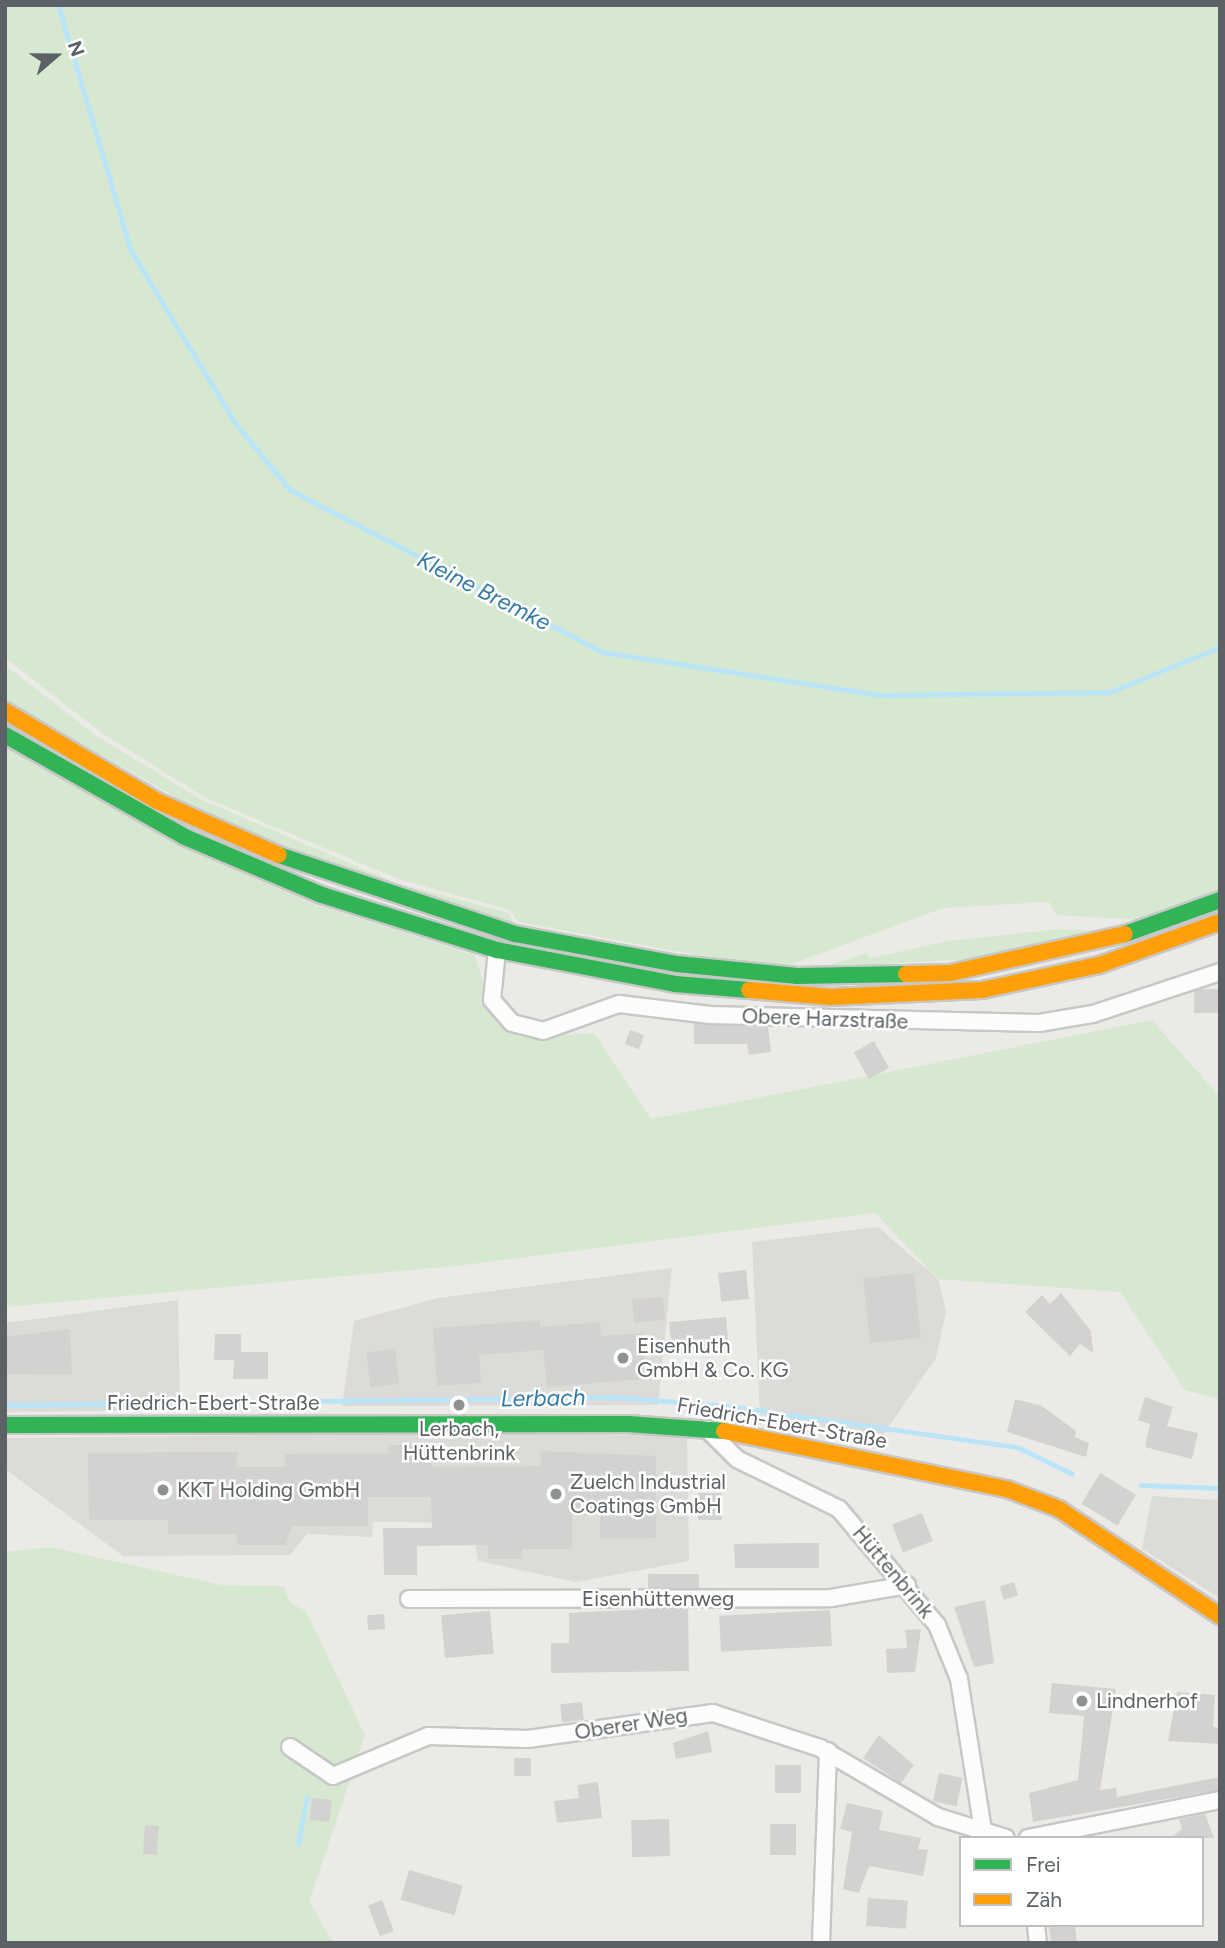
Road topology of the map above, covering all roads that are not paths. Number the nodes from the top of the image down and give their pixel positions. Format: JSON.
{"nodes":[{"id":1,"x":5,"y":711,"type":"edge"},
{"id":2,"x":5,"y":735,"type":"edge"},
{"id":3,"x":1220,"y":900,"type":"edge"},
{"id":4,"x":1220,"y":922,"type":"edge"},
{"id":5,"x":497,"y":950,"type":"junction"},
{"id":6,"x":1220,"y":972,"type":"edge"},
{"id":7,"x":5,"y":1425,"type":"edge"},
{"id":8,"x":707,"y":1429,"type":"junction"},
{"id":9,"x":907,"y":1586,"type":"junction"},
{"id":10,"x":408,"y":1599,"type":"dead end"},
{"id":11,"x":1220,"y":1616,"type":"edge"},
{"id":12,"x":290,"y":1747,"type":"dead end"},
{"id":13,"x":828,"y":1751,"type":"junction"},
{"id":14,"x":1220,"y":1800,"type":"edge"},
{"id":15,"x":983,"y":1831,"type":"junction"},
{"id":16,"x":999,"y":1836,"type":"edge"},
{"id":17,"x":1038,"y":1836,"type":"edge"},
{"id":18,"x":821,"y":1943,"type":"edge"}],
"edges":[{"from":1,"to":3,"type":"main road"},
{"from":2,"to":5,"type":"main road"},
{"from":4,"to":5,"type":"main road"},
{"from":5,"to":6,"type":"street","name":"Obere Harzstraße"},
{"from":7,"to":8,"type":"main road","name":"Friedrich-Ebert-Straße"},
{"from":8,"to":9,"type":"street","name":"Hüttenbrink"},
{"from":8,"to":11,"type":"main road","name":"Friedrich-Ebert-Straße"},
{"from":9,"to":10,"type":"street","name":"Eisenhüttenweg"},
{"from":9,"to":15,"type":"street","name":"Hüttenbrink"},
{"from":12,"to":13,"type":"street","name":"Oberer Weg"},
{"from":13,"to":15,"type":"street","name":"Oberer Weg"},
{"from":13,"to":18,"type":"street"},
{"from":14,"to":17,"type":"street"},
{"from":15,"to":16,"type":"street","name":"Oberer Weg"}]}
